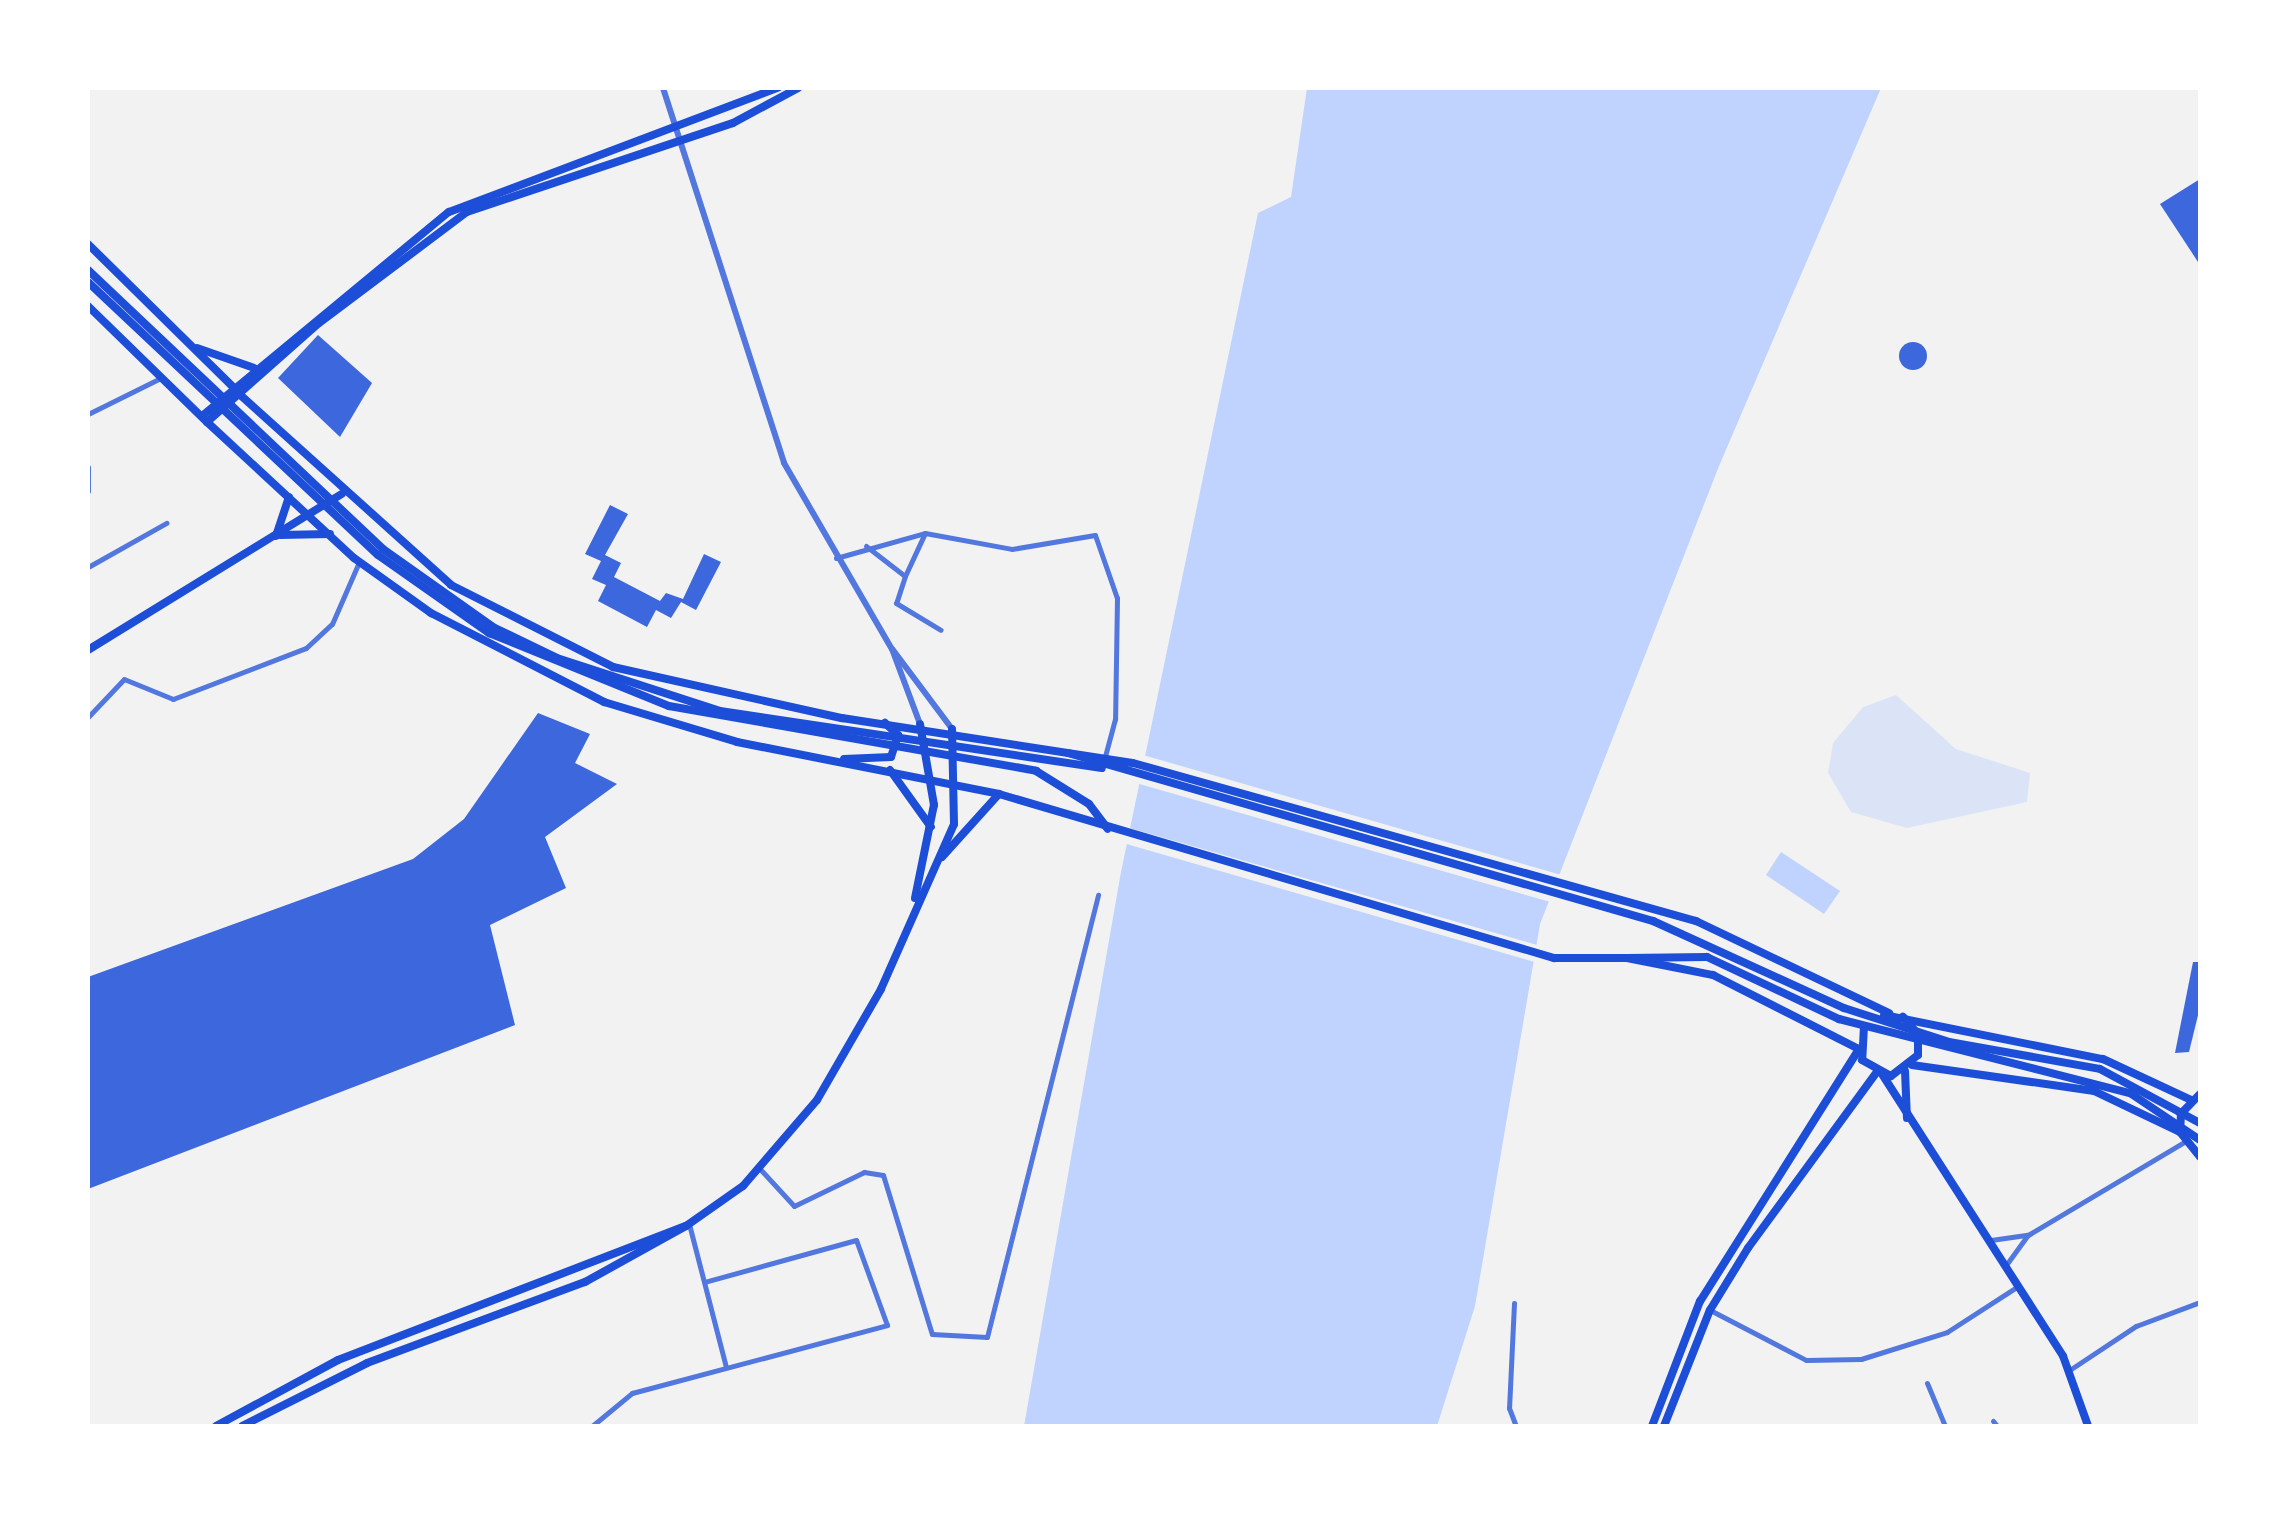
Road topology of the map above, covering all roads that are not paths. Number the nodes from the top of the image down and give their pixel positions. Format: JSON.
{"nodes":[{"id":1,"x":663,"y":88,"type":"edge"},
{"id":2,"x":778,"y":88,"type":"edge"},
{"id":3,"x":798,"y":88,"type":"edge"},
{"id":4,"x":673,"y":126,"type":"junction"},
{"id":5,"x":677,"y":138,"type":"junction"},
{"id":6,"x":88,"y":244,"type":"edge"},
{"id":7,"x":88,"y":270,"type":"edge"},
{"id":8,"x":88,"y":282,"type":"edge"},
{"id":9,"x":88,"y":306,"type":"edge"},
{"id":10,"x":189,"y":344,"type":"junction"},
{"id":11,"x":254,"y":368,"type":"junction"},
{"id":12,"x":163,"y":378,"type":"junction"},
{"id":13,"x":235,"y":389,"type":"junction"},
{"id":14,"x":88,"y":414,"type":"edge"},
{"id":15,"x":204,"y":419,"type":"junction"},
{"id":16,"x":88,"y":467,"type":"edge"},
{"id":17,"x":88,"y":491,"type":"edge"},
{"id":18,"x":342,"y":494,"type":"junction"},
{"id":19,"x":289,"y":497,"type":"junction"},
{"id":20,"x":312,"y":517,"type":"junction"},
{"id":21,"x":166,"y":523,"type":"dead end"},
{"id":22,"x":330,"y":534,"type":"junction"},
{"id":23,"x":925,"y":534,"type":"junction"},
{"id":24,"x":276,"y":536,"type":"junction"},
{"id":25,"x":866,"y":546,"type":"junction"},
{"id":26,"x":836,"y":558,"type":"junction"},
{"id":27,"x":359,"y":562,"type":"junction"},
{"id":28,"x":88,"y":567,"type":"edge"},
{"id":29,"x":905,"y":576,"type":"junction"},
{"id":30,"x":940,"y":630,"type":"dead end"},
{"id":31,"x":892,"y":649,"type":"junction"},
{"id":32,"x":88,"y":650,"type":"edge"},
{"id":33,"x":88,"y":718,"type":"edge"},
{"id":34,"x":881,"y":721,"type":"junction"},
{"id":35,"x":920,"y":724,"type":"junction"},
{"id":36,"x":952,"y":729,"type":"junction"},
{"id":37,"x":1050,"y":747,"type":"junction"},
{"id":38,"x":1106,"y":756,"type":"junction"},
{"id":39,"x":842,"y":760,"type":"junction"},
{"id":40,"x":1132,"y":767,"type":"junction"},
{"id":41,"x":1112,"y":769,"type":"junction"},
{"id":42,"x":890,"y":770,"type":"junction"},
{"id":43,"x":932,"y":779,"type":"junction"},
{"id":44,"x":954,"y":782,"type":"junction"},
{"id":45,"x":999,"y":794,"type":"junction"},
{"id":46,"x":932,"y":827,"type":"junction"},
{"id":47,"x":1108,"y":829,"type":"junction"},
{"id":48,"x":933,"y":868,"type":"junction"},
{"id":49,"x":1098,"y":895,"type":"dead end"},
{"id":50,"x":1588,"y":897,"type":"junction"},
{"id":51,"x":915,"y":898,"type":"junction"},
{"id":52,"x":1627,"y":958,"type":"junction"},
{"id":53,"x":1890,"y":1014,"type":"junction"},
{"id":54,"x":1904,"y":1017,"type":"junction"},
{"id":55,"x":1858,"y":1049,"type":"junction"},
{"id":56,"x":1908,"y":1068,"type":"junction"},
{"id":57,"x":1879,"y":1074,"type":"junction"},
{"id":58,"x":2200,"y":1094,"type":"edge"},
{"id":59,"x":2191,"y":1100,"type":"junction"},
{"id":60,"x":1907,"y":1118,"type":"junction"},
{"id":61,"x":2200,"y":1123,"type":"edge"},
{"id":62,"x":2180,"y":1132,"type":"junction"},
{"id":63,"x":2200,"y":1140,"type":"edge"},
{"id":64,"x":2184,"y":1142,"type":"junction"},
{"id":65,"x":2200,"y":1157,"type":"edge"},
{"id":66,"x":760,"y":1169,"type":"junction"},
{"id":67,"x":688,"y":1225,"type":"junction"},
{"id":68,"x":2028,"y":1235,"type":"junction"},
{"id":69,"x":1992,"y":1240,"type":"junction"},
{"id":70,"x":2006,"y":1265,"type":"junction"},
{"id":71,"x":705,"y":1282,"type":"junction"},
{"id":72,"x":2018,"y":1286,"type":"junction"},
{"id":73,"x":2200,"y":1302,"type":"edge"},
{"id":74,"x":1514,"y":1303,"type":"dead end"},
{"id":75,"x":1710,"y":1310,"type":"junction"},
{"id":76,"x":726,"y":1366,"type":"junction"},
{"id":77,"x":2070,"y":1368,"type":"junction"},
{"id":78,"x":1928,"y":1383,"type":"dead end"},
{"id":79,"x":216,"y":1426,"type":"edge"},
{"id":80,"x":242,"y":1426,"type":"edge"},
{"id":81,"x":592,"y":1426,"type":"edge"},
{"id":82,"x":1516,"y":1426,"type":"edge"},
{"id":83,"x":1652,"y":1426,"type":"edge"},
{"id":84,"x":1664,"y":1426,"type":"edge"},
{"id":85,"x":1890,"y":1426,"type":"edge"},
{"id":86,"x":1907,"y":1426,"type":"edge"},
{"id":87,"x":1945,"y":1426,"type":"edge"},
{"id":88,"x":2088,"y":1426,"type":"edge"}],
"edges":[{"from":1,"to":4,"type":"street"},
{"from":2,"to":4,"type":"main road"},
{"from":3,"to":5,"type":"main road"},
{"from":4,"to":5,"type":"street"},
{"from":4,"to":11,"type":"main road"},
{"from":5,"to":13,"type":"main road"},
{"from":5,"to":26,"type":"street"},
{"from":6,"to":10,"type":"main road"},
{"from":7,"to":41,"type":"main road"},
{"from":8,"to":47,"type":"main road"},
{"from":9,"to":12,"type":"main road"},
{"from":10,"to":11,"type":"main road"},
{"from":10,"to":13,"type":"main road"},
{"from":11,"to":13,"type":"main road"},
{"from":12,"to":14,"type":"street"},
{"from":12,"to":15,"type":"main road"},
{"from":13,"to":15,"type":"main road"},
{"from":13,"to":18,"type":"main road"},
{"from":15,"to":19,"type":"main road"},
{"from":16,"to":17,"type":"street"},
{"from":18,"to":20,"type":"main road"},
{"from":18,"to":34,"type":"main road"},
{"from":19,"to":20,"type":"main road"},
{"from":19,"to":24,"type":"main road"},
{"from":20,"to":22,"type":"main road"},
{"from":20,"to":24,"type":"main road"},
{"from":21,"to":28,"type":"street"},
{"from":22,"to":24,"type":"main road"},
{"from":22,"to":27,"type":"main road"},
{"from":23,"to":25,"type":"street"},
{"from":23,"to":29,"type":"street"},
{"from":23,"to":38,"type":"street"},
{"from":24,"to":32,"type":"main road"},
{"from":25,"to":26,"type":"street"},
{"from":25,"to":29,"type":"street"},
{"from":26,"to":31,"type":"street"},
{"from":27,"to":33,"type":"street"},
{"from":27,"to":39,"type":"main road"},
{"from":29,"to":30,"type":"street"},
{"from":31,"to":35,"type":"street"},
{"from":31,"to":36,"type":"street"},
{"from":34,"to":35,"type":"main road"},
{"from":34,"to":39,"type":"main road"},
{"from":35,"to":36,"type":"main road"},
{"from":35,"to":43,"type":"main road"},
{"from":36,"to":37,"type":"main road"},
{"from":36,"to":44,"type":"main road"},
{"from":37,"to":38,"type":"main road"},
{"from":37,"to":41,"type":"main road"},
{"from":38,"to":40,"type":"main road"},
{"from":39,"to":42,"type":"main road"},
{"from":40,"to":41,"type":"main road"},
{"from":40,"to":50,"type":"main road"},
{"from":42,"to":43,"type":"main road"},
{"from":42,"to":46,"type":"main road"},
{"from":43,"to":44,"type":"main road"},
{"from":43,"to":46,"type":"main road"},
{"from":44,"to":45,"type":"main road"},
{"from":44,"to":48,"type":"main road"},
{"from":45,"to":47,"type":"main road"},
{"from":45,"to":48,"type":"main road"},
{"from":46,"to":51,"type":"main road"},
{"from":47,"to":52,"type":"main road"},
{"from":48,"to":51,"type":"main road"},
{"from":49,"to":66,"type":"street"},
{"from":50,"to":53,"type":"main road"},
{"from":50,"to":61,"type":"main road"},
{"from":51,"to":66,"type":"main road"},
{"from":52,"to":55,"type":"main road"},
{"from":52,"to":63,"type":"main road"},
{"from":53,"to":54,"type":"main road"},
{"from":53,"to":55,"type":"main road"},
{"from":54,"to":56,"type":"main road"},
{"from":54,"to":59,"type":"main road"},
{"from":55,"to":57,"type":"main road"},
{"from":55,"to":83,"type":"main road"},
{"from":56,"to":57,"type":"main road"},
{"from":56,"to":60,"type":"main road"},
{"from":56,"to":62,"type":"main road"},
{"from":57,"to":60,"type":"main road"},
{"from":57,"to":75,"type":"main road"},
{"from":58,"to":59,"type":"main road"},
{"from":59,"to":62,"type":"main road"},
{"from":60,"to":69,"type":"main road"},
{"from":62,"to":64,"type":"main road"},
{"from":64,"to":65,"type":"main road"},
{"from":64,"to":68,"type":"street"},
{"from":66,"to":67,"type":"main road"},
{"from":67,"to":71,"type":"street"},
{"from":67,"to":79,"type":"main road"},
{"from":67,"to":80,"type":"main road"},
{"from":68,"to":69,"type":"street"},
{"from":68,"to":70,"type":"street"},
{"from":69,"to":70,"type":"main road"},
{"from":70,"to":72,"type":"main road"},
{"from":71,"to":76,"type":"street"},
{"from":71,"to":76,"type":"street"},
{"from":72,"to":75,"type":"street"},
{"from":72,"to":77,"type":"main road"},
{"from":73,"to":77,"type":"street"},
{"from":74,"to":82,"type":"street"},
{"from":75,"to":84,"type":"main road"},
{"from":76,"to":81,"type":"street"},
{"from":77,"to":88,"type":"main road"},
{"from":78,"to":87,"type":"street"},
{"from":85,"to":86,"type":"street"}]}
